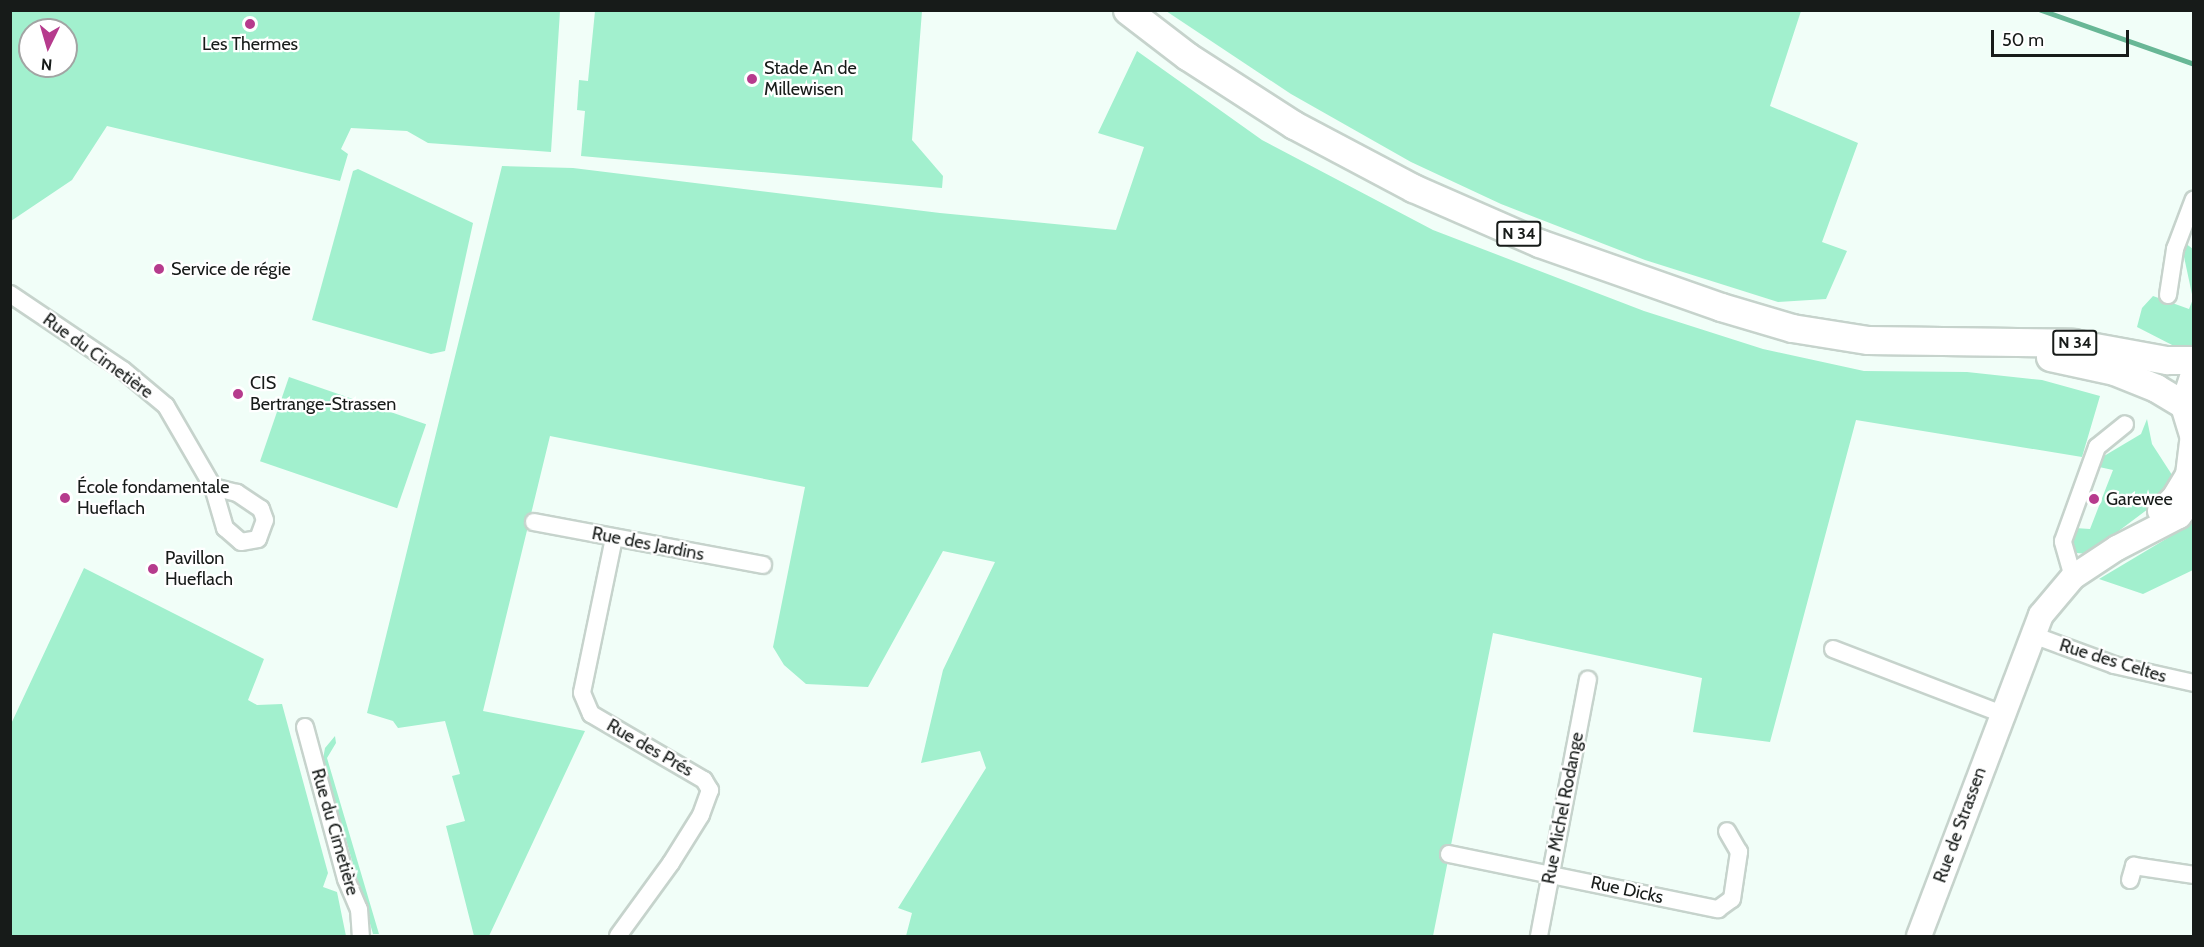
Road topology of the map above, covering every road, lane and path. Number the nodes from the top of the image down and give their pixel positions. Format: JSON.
{"nodes":[{"id":1,"x":1127,"y":10,"type":"edge"},
{"id":2,"x":2193,"y":199,"type":"edge"},
{"id":3,"x":10,"y":294,"type":"edge"},
{"id":4,"x":2168,"y":295,"type":"dead end"},
{"id":5,"x":1954,"y":342,"type":"junction"},
{"id":6,"x":2193,"y":360,"type":"edge"},
{"id":7,"x":2193,"y":374,"type":"edge"},
{"id":8,"x":2184,"y":405,"type":"junction"},
{"id":9,"x":2125,"y":423,"type":"dead end"},
{"id":10,"x":2193,"y":437,"type":"edge"},
{"id":11,"x":213,"y":487,"type":"dead end"},
{"id":12,"x":2193,"y":497,"type":"edge"},
{"id":13,"x":534,"y":522,"type":"dead end"},
{"id":14,"x":614,"y":538,"type":"junction"},
{"id":15,"x":2117,"y":548,"type":"junction"},
{"id":16,"x":763,"y":566,"type":"dead end"},
{"id":17,"x":2073,"y":577,"type":"junction"},
{"id":18,"x":2033,"y":635,"type":"junction"},
{"id":19,"x":1833,"y":649,"type":"dead end"},
{"id":20,"x":1588,"y":680,"type":"dead end"},
{"id":21,"x":2193,"y":683,"type":"edge"},
{"id":22,"x":2002,"y":714,"type":"junction"},
{"id":23,"x":305,"y":728,"type":"dead end"},
{"id":24,"x":1727,"y":831,"type":"dead end"},
{"id":25,"x":1449,"y":854,"type":"dead end"},
{"id":26,"x":1550,"y":874,"type":"junction"},
{"id":27,"x":2193,"y":875,"type":"edge"},
{"id":28,"x":2130,"y":880,"type":"dead end"},
{"id":29,"x":362,"y":936,"type":"edge"},
{"id":30,"x":618,"y":936,"type":"edge"},
{"id":31,"x":1539,"y":936,"type":"edge"},
{"id":32,"x":1919,"y":936,"type":"edge"}],
"edges":[{"from":1,"to":5,"type":"main road","number":"N 34"},
{"from":2,"to":4,"type":"street"},
{"from":3,"to":11,"type":"street","name":"Rue du Cimetière"},
{"from":5,"to":6,"type":"main road","number":"N 34"},
{"from":5,"to":8,"type":"main road","number":"N 34"},
{"from":7,"to":8,"type":"main road"},
{"from":8,"to":10,"type":"main road"},
{"from":9,"to":17,"type":"street"},
{"from":10,"to":15,"type":"main road","name":"Rue de Strassen"},
{"from":12,"to":15,"type":"main road","name":"Rue de Strassen"},
{"from":13,"to":14,"type":"street","name":"Rue des Jardins"},
{"from":14,"to":16,"type":"street","name":"Rue des Jardins"},
{"from":14,"to":30,"type":"street","name":"Rue des Prés"},
{"from":15,"to":17,"type":"main road","name":"Rue de Strassen"},
{"from":17,"to":18,"type":"main road","name":"Rue de Strassen"},
{"from":18,"to":21,"type":"street","name":"Rue des Celtes"},
{"from":18,"to":22,"type":"main road","name":"Rue de Strassen"},
{"from":19,"to":22,"type":"street"},
{"from":20,"to":26,"type":"street","name":"Rue Michel Rodange"},
{"from":22,"to":32,"type":"main road","name":"Rue de Strassen"},
{"from":23,"to":29,"type":"street","name":"Rue du Cimetière"},
{"from":24,"to":26,"type":"street","name":"Rue Dicks"},
{"from":25,"to":26,"type":"street","name":"Rue Dicks"},
{"from":26,"to":31,"type":"street","name":"Rue Michel Rodange"},
{"from":27,"to":28,"type":"street"}]}
